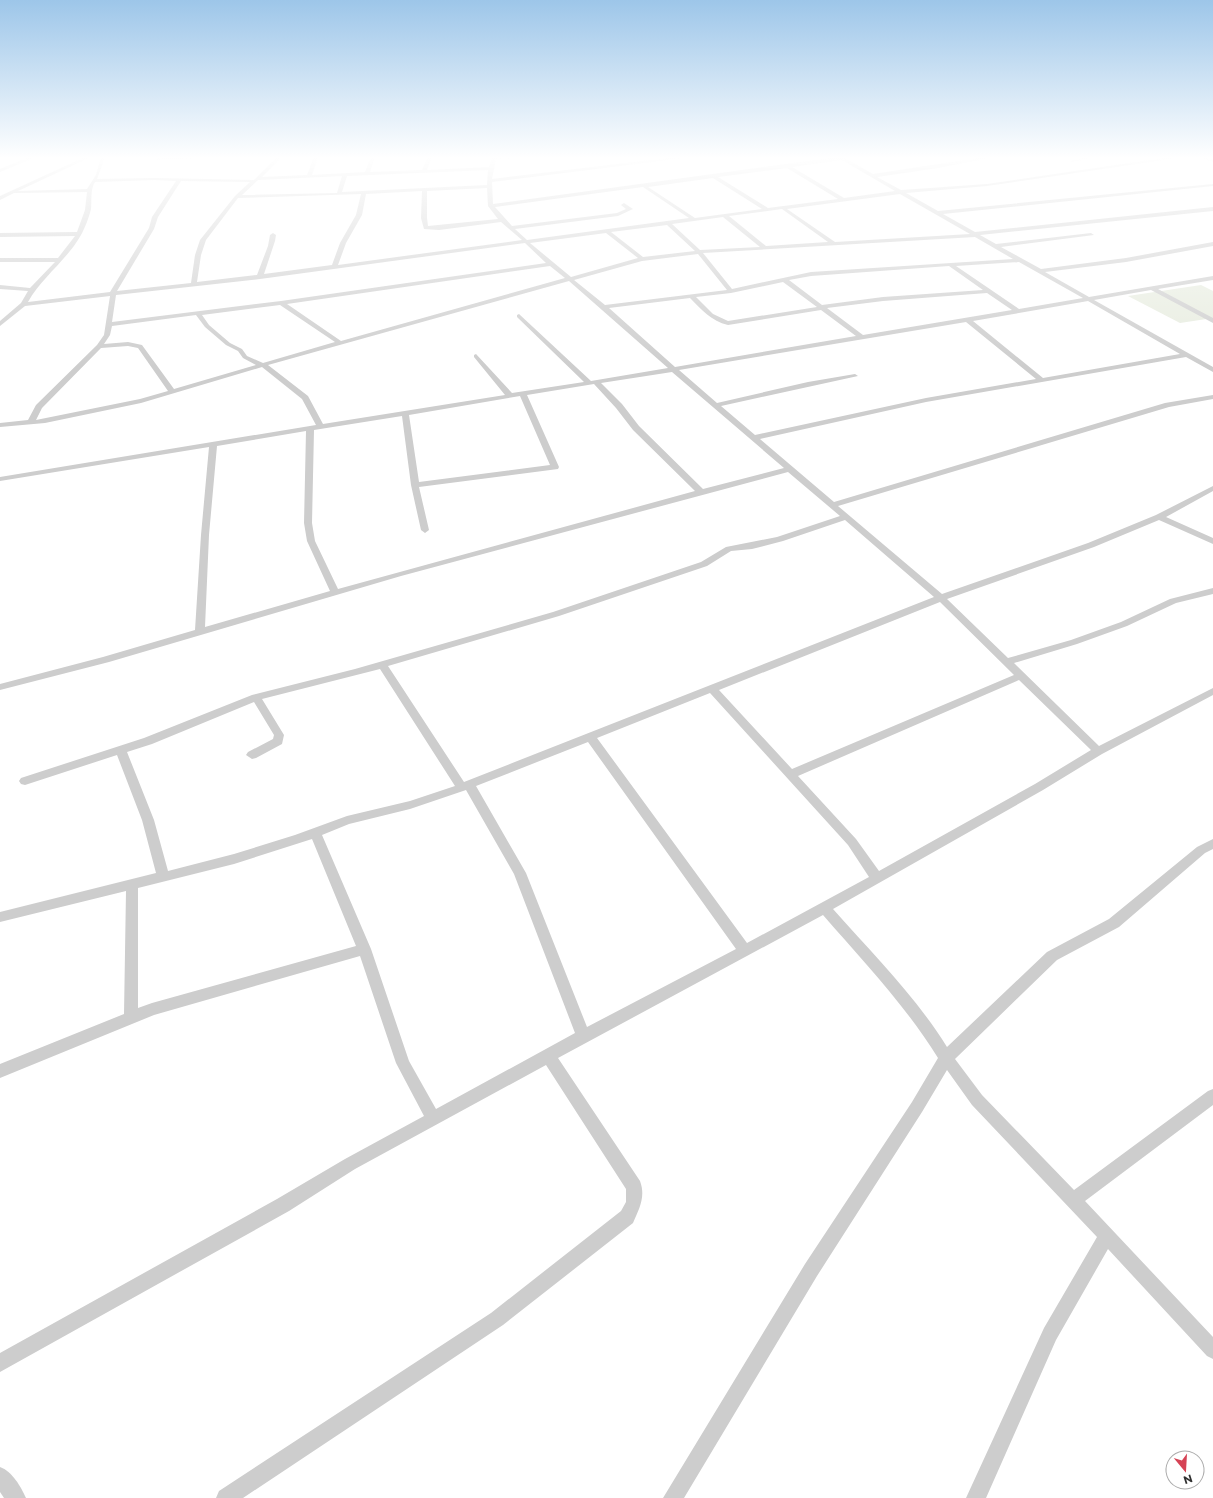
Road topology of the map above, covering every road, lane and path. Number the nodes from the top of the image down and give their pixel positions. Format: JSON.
{"nodes":[{"id":1,"x":82,"y":227,"type":"edge"},
{"id":2,"x":154,"y":227,"type":"edge"},
{"id":3,"x":214,"y":227,"type":"edge"},
{"id":4,"x":352,"y":227,"type":"edge"},
{"id":5,"x":426,"y":227,"type":"edge"},
{"id":6,"x":441,"y":227,"type":"edge"},
{"id":7,"x":519,"y":227,"type":"edge"},
{"id":8,"x":636,"y":227,"type":"edge"},
{"id":9,"x":672,"y":227,"type":"edge"},
{"id":10,"x":739,"y":227,"type":"edge"},
{"id":11,"x":810,"y":227,"type":"edge"},
{"id":12,"x":962,"y":227,"type":"edge"},
{"id":13,"x":1043,"y":227,"type":"edge"},
{"id":14,"x":511,"y":228,"type":"joint"},
{"id":15,"x":607,"y":231,"type":"junction"},
{"id":16,"x":79,"y":234,"type":"junction"},
{"id":17,"x":975,"y":234,"type":"junction"},
{"id":18,"x":0,"y":235,"type":"edge"},
{"id":19,"x":273,"y":235,"type":"dead end"},
{"id":20,"x":1091,"y":235,"type":"dead end"},
{"id":21,"x":527,"y":242,"type":"junction"},
{"id":22,"x":834,"y":244,"type":"junction"},
{"id":23,"x":1213,"y":244,"type":"edge"},
{"id":24,"x":996,"y":246,"type":"junction"},
{"id":25,"x":765,"y":248,"type":"junction"},
{"id":26,"x":699,"y":252,"type":"junction"},
{"id":27,"x":642,"y":259,"type":"junction"},
{"id":28,"x":0,"y":260,"type":"edge"},
{"id":29,"x":60,"y":260,"type":"junction"},
{"id":30,"x":1020,"y":260,"type":"junction"},
{"id":31,"x":551,"y":264,"type":"junction"},
{"id":32,"x":949,"y":264,"type":"junction"},
{"id":33,"x":335,"y":266,"type":"junction"},
{"id":34,"x":1041,"y":271,"type":"junction"},
{"id":35,"x":260,"y":277,"type":"junction"},
{"id":36,"x":568,"y":278,"type":"junction"},
{"id":37,"x":1213,"y":278,"type":"edge"},
{"id":38,"x":785,"y":280,"type":"junction"},
{"id":39,"x":194,"y":284,"type":"junction"},
{"id":40,"x":0,"y":287,"type":"edge"},
{"id":41,"x":1151,"y":288,"type":"junction"},
{"id":42,"x":32,"y":290,"type":"junction"},
{"id":43,"x":988,"y":290,"type":"junction"},
{"id":44,"x":731,"y":291,"type":"junction"},
{"id":45,"x":114,"y":293,"type":"junction"},
{"id":46,"x":691,"y":296,"type":"junction"},
{"id":47,"x":1088,"y":298,"type":"junction"},
{"id":48,"x":280,"y":303,"type":"junction"},
{"id":49,"x":23,"y":304,"type":"junction"},
{"id":50,"x":604,"y":307,"type":"junction"},
{"id":51,"x":822,"y":308,"type":"junction"},
{"id":52,"x":1018,"y":311,"type":"junction"},
{"id":53,"x":198,"y":313,"type":"junction"},
{"id":54,"x":519,"y":316,"type":"dead end"},
{"id":55,"x":3,"y":319,"type":"edge"},
{"id":56,"x":967,"y":319,"type":"junction"},
{"id":57,"x":1213,"y":320,"type":"edge"},
{"id":58,"x":0,"y":324,"type":"edge"},
{"id":59,"x":109,"y":324,"type":"junction"},
{"id":60,"x":861,"y":337,"type":"junction"},
{"id":61,"x":342,"y":344,"type":"junction"},
{"id":62,"x":99,"y":346,"type":"junction"},
{"id":63,"x":1187,"y":355,"type":"junction"},
{"id":64,"x":476,"y":356,"type":"dead end"},
{"id":65,"x":263,"y":365,"type":"junction"},
{"id":66,"x":675,"y":369,"type":"junction"},
{"id":67,"x":1213,"y":370,"type":"edge"},
{"id":68,"x":855,"y":376,"type":"dead end"},
{"id":69,"x":1041,"y":380,"type":"junction"},
{"id":70,"x":593,"y":382,"type":"junction"},
{"id":71,"x":173,"y":392,"type":"junction"},
{"id":72,"x":523,"y":394,"type":"junction"},
{"id":73,"x":510,"y":396,"type":"junction"},
{"id":74,"x":1213,"y":397,"type":"edge"},
{"id":75,"x":716,"y":405,"type":"junction"},
{"id":76,"x":404,"y":413,"type":"junction"},
{"id":77,"x":30,"y":423,"type":"junction"},
{"id":78,"x":0,"y":425,"type":"edge"},
{"id":79,"x":321,"y":427,"type":"junction"},
{"id":80,"x":310,"y":429,"type":"junction"},
{"id":81,"x":754,"y":438,"type":"junction"},
{"id":82,"x":213,"y":445,"type":"junction"},
{"id":83,"x":790,"y":469,"type":"junction"},
{"id":84,"x":0,"y":479,"type":"edge"},
{"id":85,"x":415,"y":485,"type":"junction"},
{"id":86,"x":1213,"y":488,"type":"edge"},
{"id":87,"x":701,"y":492,"type":"junction"},
{"id":88,"x":832,"y":505,"type":"junction"},
{"id":89,"x":846,"y":517,"type":"junction"},
{"id":90,"x":1159,"y":517,"type":"junction"},
{"id":91,"x":425,"y":530,"type":"dead end"},
{"id":92,"x":1213,"y":541,"type":"edge"},
{"id":93,"x":1213,"y":591,"type":"edge"},
{"id":94,"x":335,"y":592,"type":"junction"},
{"id":95,"x":941,"y":598,"type":"junction"},
{"id":96,"x":200,"y":632,"type":"junction"},
{"id":97,"x":1006,"y":662,"type":"junction"},
{"id":98,"x":382,"y":664,"type":"junction"},
{"id":99,"x":1020,"y":676,"type":"junction"},
{"id":100,"x":0,"y":687,"type":"edge"},
{"id":101,"x":712,"y":689,"type":"junction"},
{"id":102,"x":1213,"y":691,"type":"edge"},
{"id":103,"x":256,"y":697,"type":"junction"},
{"id":104,"x":590,"y":737,"type":"junction"},
{"id":105,"x":121,"y":750,"type":"junction"},
{"id":106,"x":1098,"y":751,"type":"junction"},
{"id":107,"x":252,"y":755,"type":"dead end"},
{"id":108,"x":790,"y":774,"type":"junction"},
{"id":109,"x":25,"y":781,"type":"dead end"},
{"id":110,"x":465,"y":786,"type":"junction"},
{"id":111,"x":315,"y":833,"type":"junction"},
{"id":112,"x":1213,"y":844,"type":"edge"},
{"id":113,"x":163,"y":876,"type":"junction"},
{"id":114,"x":877,"y":878,"type":"junction"},
{"id":115,"x":132,"y":884,"type":"junction"},
{"id":116,"x":824,"y":907,"type":"junction"},
{"id":117,"x":0,"y":918,"type":"edge"},
{"id":118,"x":364,"y":949,"type":"junction"},
{"id":119,"x":745,"y":951,"type":"junction"},
{"id":120,"x":131,"y":1018,"type":"junction"},
{"id":121,"x":583,"y":1036,"type":"junction"},
{"id":122,"x":548,"y":1056,"type":"junction"},
{"id":123,"x":946,"y":1058,"type":"junction"},
{"id":124,"x":0,"y":1071,"type":"edge"},
{"id":125,"x":1213,"y":1096,"type":"edge"},
{"id":126,"x":434,"y":1118,"type":"junction"},
{"id":127,"x":1073,"y":1201,"type":"junction"},
{"id":128,"x":1107,"y":1236,"type":"junction"},
{"id":129,"x":1213,"y":1350,"type":"edge"},
{"id":130,"x":0,"y":1363,"type":"edge"},
{"id":131,"x":0,"y":1476,"type":"edge"},
{"id":132,"x":16,"y":1498,"type":"edge"},
{"id":133,"x":226,"y":1498,"type":"edge"},
{"id":134,"x":672,"y":1498,"type":"edge"},
{"id":135,"x":976,"y":1498,"type":"edge"}],
"edges":[{"from":1,"to":16,"type":"street"},
{"from":2,"to":45,"type":"street"},
{"from":3,"to":39,"type":"street"},
{"from":4,"to":33,"type":"street"},
{"from":5,"to":6,"type":"street"},
{"from":7,"to":14,"type":"street"},
{"from":8,"to":15,"type":"street"},
{"from":9,"to":26,"type":"street"},
{"from":10,"to":25,"type":"street"},
{"from":11,"to":22,"type":"street"},
{"from":12,"to":17,"type":"street"},
{"from":13,"to":17,"type":"street"},
{"from":14,"to":21,"type":"street"},
{"from":15,"to":21,"type":"street"},
{"from":15,"to":27,"type":"street"},
{"from":16,"to":18,"type":"street"},
{"from":16,"to":29,"type":"street"},
{"from":17,"to":22,"type":"street"},
{"from":17,"to":24,"type":"street"},
{"from":19,"to":35,"type":"street"},
{"from":20,"to":24,"type":"street"},
{"from":21,"to":31,"type":"street"},
{"from":21,"to":33,"type":"street"},
{"from":22,"to":25,"type":"street"},
{"from":23,"to":34,"type":"street"},
{"from":24,"to":30,"type":"street"},
{"from":25,"to":26,"type":"street"},
{"from":26,"to":27,"type":"street"},
{"from":26,"to":44,"type":"street"},
{"from":27,"to":36,"type":"street"},
{"from":28,"to":29,"type":"street"},
{"from":29,"to":42,"type":"street"},
{"from":30,"to":32,"type":"street"},
{"from":30,"to":34,"type":"street"},
{"from":31,"to":36,"type":"street"},
{"from":31,"to":48,"type":"street"},
{"from":32,"to":38,"type":"street"},
{"from":32,"to":43,"type":"street"},
{"from":33,"to":35,"type":"street"},
{"from":34,"to":47,"type":"street"},
{"from":35,"to":39,"type":"street"},
{"from":36,"to":50,"type":"street"},
{"from":36,"to":61,"type":"street"},
{"from":37,"to":41,"type":"street"},
{"from":38,"to":44,"type":"street"},
{"from":38,"to":51,"type":"street"},
{"from":39,"to":45,"type":"street"},
{"from":40,"to":42,"type":"street"},
{"from":41,"to":47,"type":"street"},
{"from":41,"to":57,"type":"street"},
{"from":42,"to":49,"type":"street"},
{"from":43,"to":51,"type":"street"},
{"from":43,"to":52,"type":"street"},
{"from":44,"to":46,"type":"street"},
{"from":45,"to":49,"type":"street"},
{"from":45,"to":59,"type":"street"},
{"from":46,"to":50,"type":"street"},
{"from":46,"to":51,"type":"street"},
{"from":47,"to":52,"type":"street"},
{"from":47,"to":63,"type":"street"},
{"from":48,"to":53,"type":"street"},
{"from":48,"to":61,"type":"street"},
{"from":49,"to":55,"type":"street"},
{"from":50,"to":66,"type":"street"},
{"from":51,"to":60,"type":"street"},
{"from":52,"to":56,"type":"street"},
{"from":53,"to":59,"type":"street"},
{"from":53,"to":65,"type":"street"},
{"from":54,"to":70,"type":"street"},
{"from":55,"to":58,"type":"street"},
{"from":56,"to":60,"type":"street"},
{"from":56,"to":69,"type":"street"},
{"from":59,"to":62,"type":"street"},
{"from":60,"to":66,"type":"street"},
{"from":61,"to":65,"type":"street"},
{"from":62,"to":71,"type":"street"},
{"from":62,"to":77,"type":"street"},
{"from":63,"to":67,"type":"street"},
{"from":63,"to":69,"type":"street"},
{"from":64,"to":73,"type":"street"},
{"from":65,"to":71,"type":"street"},
{"from":65,"to":79,"type":"street"},
{"from":66,"to":70,"type":"street"},
{"from":66,"to":75,"type":"street"},
{"from":68,"to":75,"type":"street"},
{"from":69,"to":81,"type":"street"},
{"from":70,"to":72,"type":"street"},
{"from":70,"to":87,"type":"street"},
{"from":71,"to":77,"type":"street"},
{"from":72,"to":73,"type":"street"},
{"from":72,"to":85,"type":"street"},
{"from":73,"to":76,"type":"street"},
{"from":74,"to":88,"type":"street"},
{"from":75,"to":81,"type":"street"},
{"from":76,"to":79,"type":"street"},
{"from":76,"to":85,"type":"street"},
{"from":77,"to":78,"type":"street"},
{"from":79,"to":80,"type":"street"},
{"from":80,"to":82,"type":"street"},
{"from":80,"to":94,"type":"street"},
{"from":81,"to":83,"type":"street"},
{"from":82,"to":84,"type":"street"},
{"from":82,"to":96,"type":"street"},
{"from":83,"to":87,"type":"street"},
{"from":83,"to":88,"type":"street"},
{"from":85,"to":91,"type":"street"},
{"from":86,"to":90,"type":"street"},
{"from":87,"to":94,"type":"street"},
{"from":88,"to":89,"type":"street"},
{"from":89,"to":95,"type":"street"},
{"from":89,"to":98,"type":"street"},
{"from":90,"to":92,"type":"street"},
{"from":90,"to":95,"type":"street"},
{"from":93,"to":97,"type":"street"},
{"from":94,"to":96,"type":"street"},
{"from":95,"to":97,"type":"street"},
{"from":95,"to":101,"type":"street"},
{"from":96,"to":100,"type":"street"},
{"from":97,"to":99,"type":"street"},
{"from":98,"to":103,"type":"street"},
{"from":98,"to":110,"type":"street"},
{"from":99,"to":106,"type":"street"},
{"from":99,"to":108,"type":"street"},
{"from":101,"to":104,"type":"street"},
{"from":101,"to":108,"type":"street"},
{"from":102,"to":106,"type":"street"},
{"from":103,"to":105,"type":"street"},
{"from":103,"to":107,"type":"street"},
{"from":104,"to":110,"type":"street"},
{"from":104,"to":119,"type":"street"},
{"from":105,"to":109,"type":"street"},
{"from":105,"to":113,"type":"street"},
{"from":106,"to":114,"type":"street"},
{"from":108,"to":114,"type":"street"},
{"from":110,"to":111,"type":"street"},
{"from":110,"to":121,"type":"street"},
{"from":111,"to":113,"type":"street"},
{"from":111,"to":118,"type":"street"},
{"from":112,"to":123,"type":"street"},
{"from":113,"to":115,"type":"street"},
{"from":114,"to":116,"type":"street"},
{"from":115,"to":117,"type":"street"},
{"from":115,"to":120,"type":"street"},
{"from":116,"to":119,"type":"street"},
{"from":116,"to":123,"type":"street"},
{"from":118,"to":120,"type":"street"},
{"from":118,"to":126,"type":"street"},
{"from":119,"to":121,"type":"street"},
{"from":120,"to":124,"type":"street"},
{"from":121,"to":122,"type":"street"},
{"from":122,"to":126,"type":"street"},
{"from":122,"to":133,"type":"street"},
{"from":123,"to":127,"type":"street"},
{"from":123,"to":134,"type":"street"},
{"from":125,"to":127,"type":"street"},
{"from":126,"to":130,"type":"street"},
{"from":127,"to":128,"type":"street"},
{"from":128,"to":129,"type":"street"},
{"from":128,"to":135,"type":"street"},
{"from":131,"to":132,"type":"street"}]}
